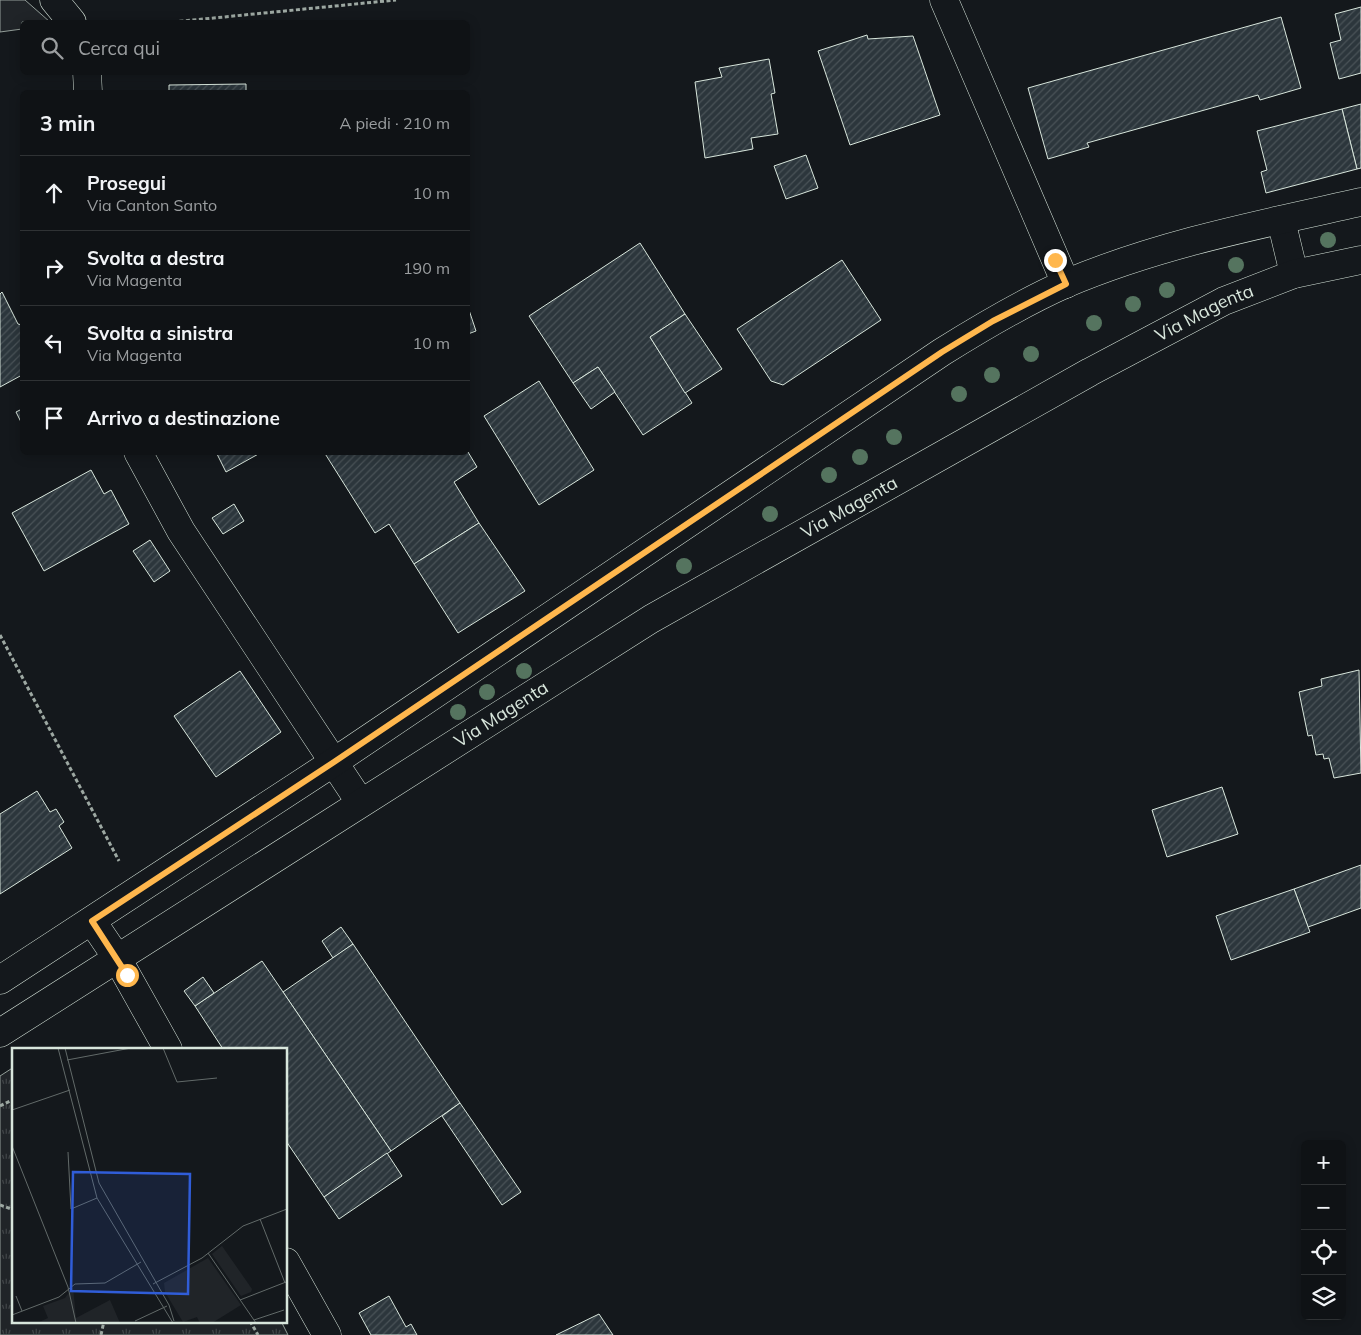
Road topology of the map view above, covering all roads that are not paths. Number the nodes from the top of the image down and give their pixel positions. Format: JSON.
{"nodes":[{"id":1,"x":54,"y":0,"type":"edge"},
{"id":2,"x":944,"y":0,"type":"edge"},
{"id":3,"x":70,"y":20,"type":"edge"},
{"id":4,"x":87,"y":75,"type":"edge"},
{"id":5,"x":88,"y":90,"type":"edge"},
{"id":6,"x":1361,"y":202,"type":"edge"},
{"id":7,"x":1281,"y":220,"type":"junction"},
{"id":8,"x":1361,"y":260,"type":"edge"},
{"id":9,"x":1294,"y":274,"type":"junction"},
{"id":10,"x":1066,"y":284,"type":"junction"},
{"id":11,"x":140,"y":455,"type":"edge"},
{"id":12,"x":334,"y":762,"type":"junction"},
{"id":13,"x":360,"y":802,"type":"junction"},
{"id":14,"x":92,"y":921,"type":"junction"},
{"id":15,"x":116,"y":958,"type":"junction"},
{"id":16,"x":0,"y":980,"type":"edge"},
{"id":17,"x":0,"y":1033,"type":"edge"},
{"id":18,"x":167,"y":1048,"type":"edge"},
{"id":19,"x":288,"y":1265,"type":"edge"},
{"id":20,"x":328,"y":1335,"type":"edge"}],
"edges":[{"from":1,"to":3,"type":"street"},
{"from":2,"to":10,"type":"street"},
{"from":4,"to":5,"type":"street"},
{"from":6,"to":7,"type":"street"},
{"from":7,"to":9,"type":"street"},
{"from":7,"to":10,"type":"street"},
{"from":8,"to":9,"type":"street","name":"Via Magenta"},
{"from":9,"to":13,"type":"street","name":"Via Magenta"},
{"from":10,"to":12,"type":"street"},
{"from":11,"to":12,"type":"street"},
{"from":12,"to":13,"type":"street"},
{"from":12,"to":14,"type":"street"},
{"from":13,"to":15,"type":"street","name":"Via Magenta"},
{"from":14,"to":15,"type":"street"},
{"from":14,"to":16,"type":"street"},
{"from":15,"to":17,"type":"street","name":"Via Magenta"},
{"from":15,"to":18,"type":"street"},
{"from":19,"to":20,"type":"street"}]}
